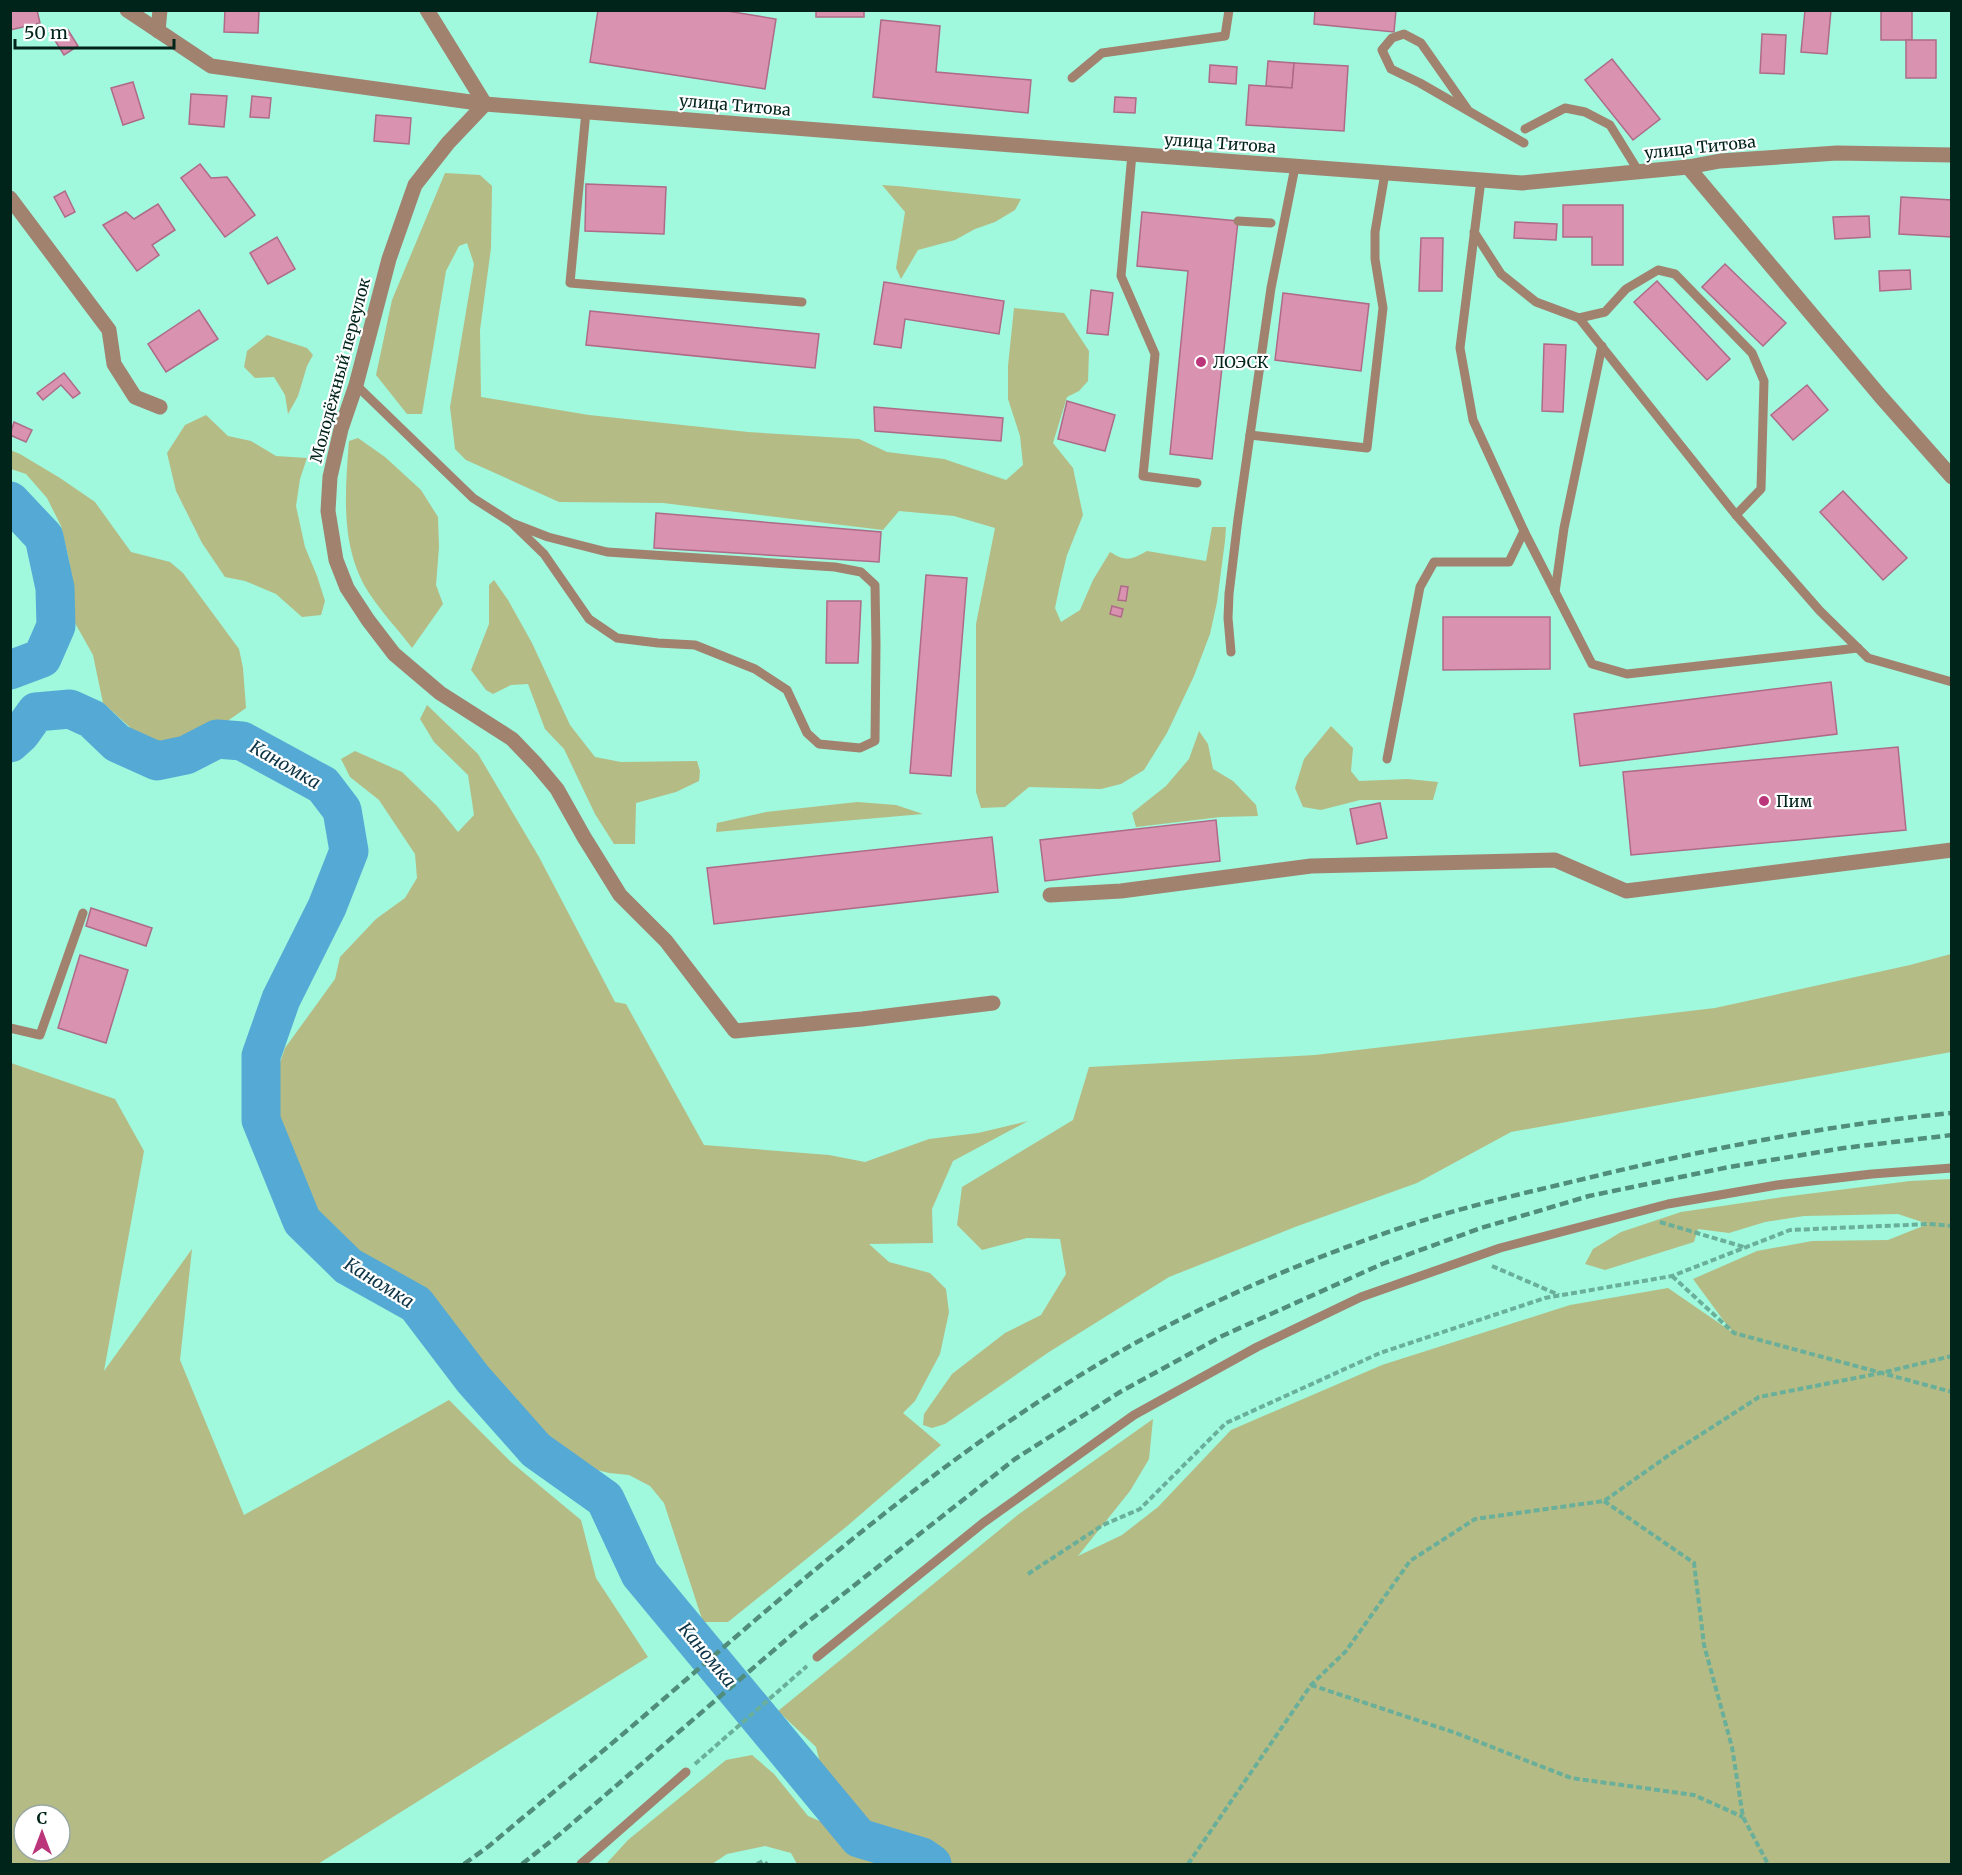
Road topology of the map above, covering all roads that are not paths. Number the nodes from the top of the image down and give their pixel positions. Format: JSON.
{"nodes":[{"id":1,"x":127,"y":10,"type":"edge"},
{"id":2,"x":160,"y":10,"type":"edge"},
{"id":3,"x":427,"y":10,"type":"edge"},
{"id":4,"x":1229,"y":10,"type":"edge"},
{"id":5,"x":159,"y":31,"type":"junction"},
{"id":6,"x":1072,"y":78,"type":"dead end"},
{"id":7,"x":485,"y":104,"type":"junction"},
{"id":8,"x":1468,"y":110,"type":"junction"},
{"id":9,"x":586,"y":111,"type":"junction"},
{"id":10,"x":1525,"y":129,"type":"dead end"},
{"id":11,"x":1524,"y":143,"type":"dead end"},
{"id":12,"x":1132,"y":154,"type":"junction"},
{"id":13,"x":1952,"y":155,"type":"edge"},
{"id":14,"x":1296,"y":166,"type":"junction"},
{"id":15,"x":1688,"y":167,"type":"junction"},
{"id":16,"x":1639,"y":171,"type":"junction"},
{"id":17,"x":1385,"y":173,"type":"junction"},
{"id":18,"x":1481,"y":180,"type":"junction"},
{"id":19,"x":10,"y":198,"type":"edge"},
{"id":20,"x":1238,"y":221,"type":"dead end"},
{"id":21,"x":1271,"y":223,"type":"dead end"},
{"id":22,"x":1474,"y":232,"type":"junction"},
{"id":23,"x":802,"y":302,"type":"dead end"},
{"id":24,"x":1579,"y":318,"type":"junction"},
{"id":25,"x":1602,"y":346,"type":"junction"},
{"id":26,"x":356,"y":385,"type":"junction"},
{"id":27,"x":160,"y":407,"type":"dead end"},
{"id":28,"x":1250,"y":435,"type":"junction"},
{"id":29,"x":1952,"y":477,"type":"edge"},
{"id":30,"x":1197,"y":483,"type":"dead end"},
{"id":31,"x":1737,"y":515,"type":"junction"},
{"id":32,"x":512,"y":523,"type":"junction"},
{"id":33,"x":1524,"y":531,"type":"junction"},
{"id":34,"x":1555,"y":592,"type":"junction"},
{"id":35,"x":1858,"y":648,"type":"junction"},
{"id":36,"x":1230,"y":652,"type":"dead end"},
{"id":37,"x":1952,"y":682,"type":"edge"},
{"id":38,"x":1387,"y":759,"type":"dead end"},
{"id":39,"x":1952,"y":850,"type":"edge"},
{"id":40,"x":1050,"y":895,"type":"dead end"},
{"id":41,"x":83,"y":913,"type":"dead end"},
{"id":42,"x":993,"y":1003,"type":"dead end"},
{"id":43,"x":10,"y":1028,"type":"edge"},
{"id":44,"x":1952,"y":1168,"type":"edge"},
{"id":45,"x":817,"y":1657,"type":"road end"},
{"id":46,"x":686,"y":1772,"type":"road end"},
{"id":47,"x":581,"y":1864,"type":"edge"}],
"edges":[{"from":1,"to":5,"type":"street","name":"улица Титова"},
{"from":2,"to":5,"type":"street"},
{"from":3,"to":7,"type":"street"},
{"from":4,"to":6,"type":"lane"},
{"from":5,"to":7,"type":"street","name":"улица Титова"},
{"from":7,"to":9,"type":"street","name":"улица Титова"},
{"from":7,"to":26,"type":"street","name":"Молодёжный переулок"},
{"from":8,"to":8,"type":"lane"},
{"from":8,"to":11,"type":"lane"},
{"from":9,"to":12,"type":"street","name":"улица Титова"},
{"from":9,"to":23,"type":"lane"},
{"from":10,"to":16,"type":"lane"},
{"from":12,"to":14,"type":"street","name":"улица Титова"},
{"from":12,"to":30,"type":"lane"},
{"from":13,"to":15,"type":"street","name":"улица Титова"},
{"from":14,"to":17,"type":"street","name":"улица Титова"},
{"from":14,"to":28,"type":"lane"},
{"from":15,"to":16,"type":"street","name":"улица Титова"},
{"from":15,"to":29,"type":"street"},
{"from":16,"to":18,"type":"street","name":"улица Титова"},
{"from":17,"to":18,"type":"street","name":"улица Титова"},
{"from":17,"to":28,"type":"lane"},
{"from":18,"to":22,"type":"lane"},
{"from":19,"to":27,"type":"street"},
{"from":20,"to":21,"type":"lane"},
{"from":22,"to":24,"type":"lane"},
{"from":22,"to":33,"type":"lane"},
{"from":24,"to":25,"type":"lane"},
{"from":24,"to":31,"type":"lane"},
{"from":25,"to":31,"type":"lane"},
{"from":25,"to":34,"type":"lane"},
{"from":26,"to":32,"type":"lane"},
{"from":26,"to":42,"type":"street","name":"Молодёжный переулок"},
{"from":28,"to":36,"type":"lane"},
{"from":31,"to":35,"type":"lane"},
{"from":32,"to":32,"type":"lane"},
{"from":33,"to":34,"type":"lane"},
{"from":33,"to":38,"type":"lane"},
{"from":34,"to":35,"type":"lane"},
{"from":35,"to":37,"type":"lane"},
{"from":39,"to":40,"type":"street"},
{"from":41,"to":43,"type":"lane"},
{"from":44,"to":45,"type":"lane"},
{"from":46,"to":47,"type":"lane"}]}
